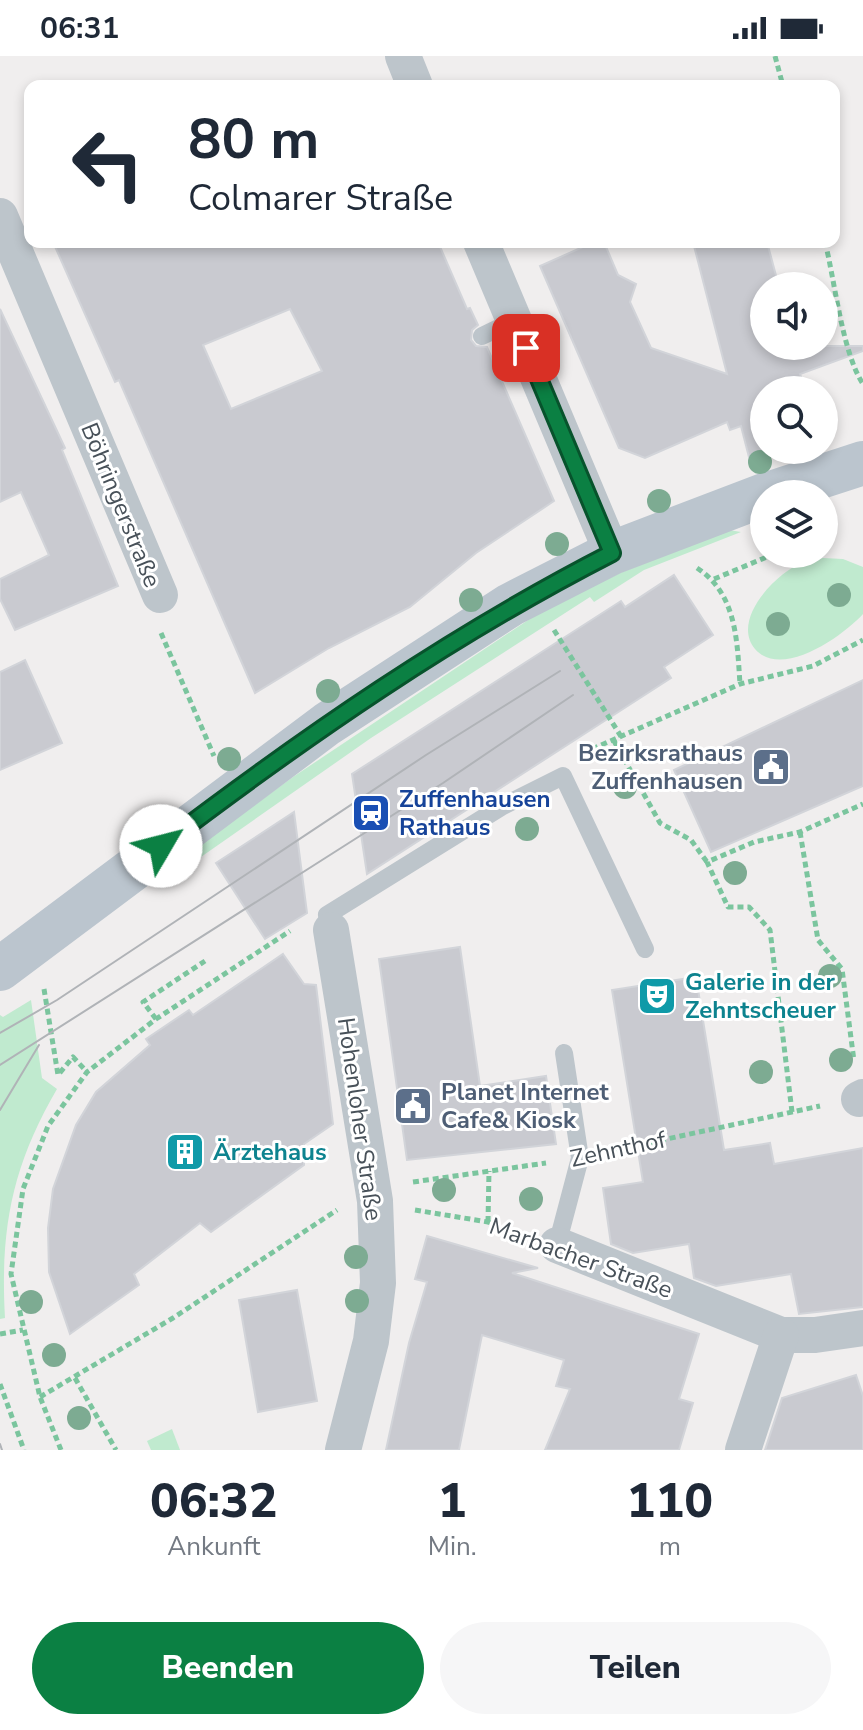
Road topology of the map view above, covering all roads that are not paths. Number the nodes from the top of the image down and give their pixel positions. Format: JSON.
{"nodes":[{"id":1,"x":403,"y":56,"type":"edge"},
{"id":2,"x":413,"y":80,"type":"edge"},
{"id":3,"x":0,"y":216,"type":"edge"},
{"id":4,"x":484,"y":248,"type":"edge"},
{"id":5,"x":11,"y":272,"type":"edge"},
{"id":6,"x":515,"y":320,"type":"junction"},
{"id":7,"x":482,"y":336,"type":"dead end"},
{"id":8,"x":863,"y":463,"type":"edge"},
{"id":9,"x":811,"y":480,"type":"edge"},
{"id":10,"x":750,"y":501,"type":"edge"},
{"id":11,"x":612,"y":553,"type":"junction"},
{"id":12,"x":160,"y":595,"type":"road end"},
{"id":13,"x":315,"y":927,"type":"joint"},
{"id":14,"x":645,"y":949,"type":"dead end"},
{"id":15,"x":16,"y":979,"type":"edge"},
{"id":16,"x":564,"y":1053,"type":"dead end"},
{"id":17,"x":557,"y":1245,"type":"joint"},
{"id":18,"x":863,"y":1328,"type":"edge"},
{"id":19,"x":781,"y":1335,"type":"junction"},
{"id":20,"x":343,"y":1450,"type":"edge"},
{"id":21,"x":743,"y":1450,"type":"edge"}],
"edges":[{"from":1,"to":2,"type":"street"},
{"from":3,"to":5,"type":"street","name":"Böhringerstraße"},
{"from":4,"to":6,"type":"street"},
{"from":5,"to":12,"type":"street","name":"Böhringerstraße"},
{"from":6,"to":7,"type":"lane"},
{"from":6,"to":11,"type":"street"},
{"from":8,"to":9,"type":"main road"},
{"from":10,"to":11,"type":"main road"},
{"from":11,"to":15,"type":"main road"},
{"from":13,"to":14,"type":"lane"},
{"from":13,"to":20,"type":"street","name":"Hohenloher Straße"},
{"from":16,"to":17,"type":"lane"},
{"from":17,"to":19,"type":"street","name":"Marbacher Straße"},
{"from":18,"to":19,"type":"street","name":"Marbacher Straße"},
{"from":19,"to":21,"type":"street"}]}
